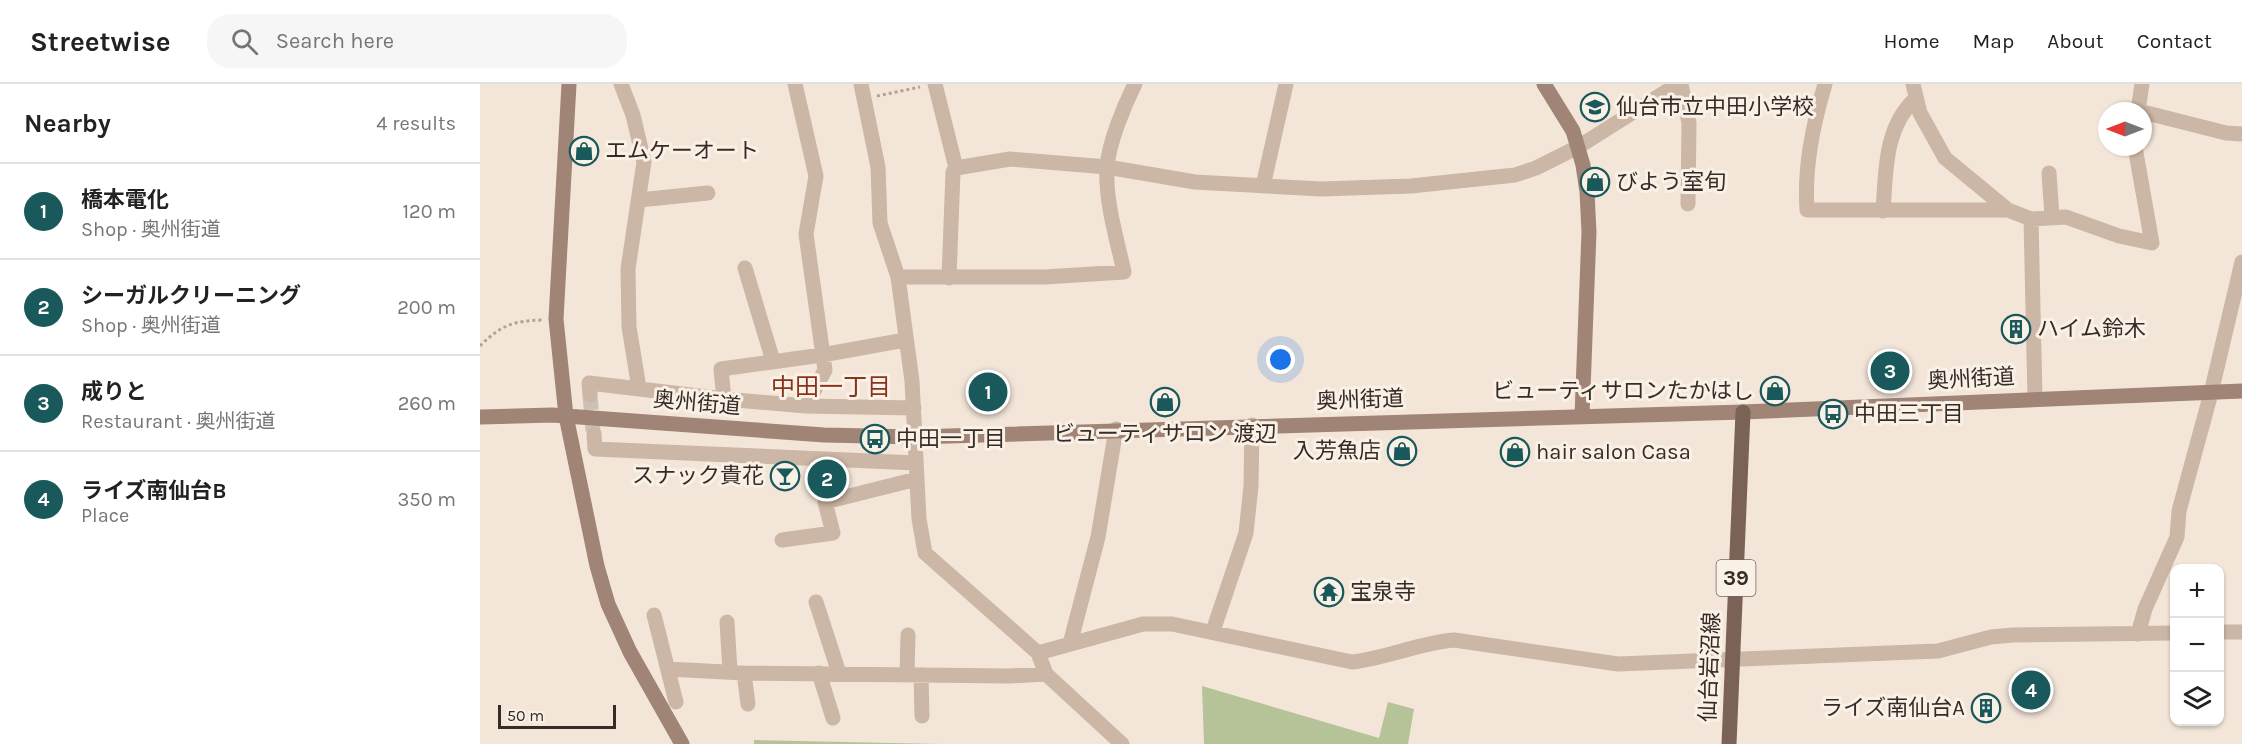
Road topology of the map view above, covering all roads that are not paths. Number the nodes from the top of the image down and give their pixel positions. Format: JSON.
{"nodes":[{"id":1,"x":569,"y":84,"type":"edge"},
{"id":2,"x":621,"y":84,"type":"edge"},
{"id":3,"x":795,"y":84,"type":"edge"},
{"id":4,"x":861,"y":84,"type":"edge"},
{"id":5,"x":1135,"y":84,"type":"edge"},
{"id":6,"x":1286,"y":84,"type":"edge"},
{"id":7,"x":1544,"y":84,"type":"edge"},
{"id":8,"x":1679,"y":84,"type":"edge"},
{"id":9,"x":1825,"y":84,"type":"edge"},
{"id":10,"x":2142,"y":84,"type":"edge"},
{"id":11,"x":927,"y":85,"type":"edge"},
{"id":12,"x":1914,"y":92,"type":"edge"},
{"id":13,"x":2139,"y":102,"type":"edge"},
{"id":14,"x":2152,"y":114,"type":"edge"},
{"id":15,"x":2242,"y":134,"type":"edge"},
{"id":16,"x":1578,"y":147,"type":"junction"},
{"id":17,"x":2137,"y":156,"type":"edge"},
{"id":18,"x":1107,"y":167,"type":"junction"},
{"id":19,"x":956,"y":168,"type":"junction"},
{"id":20,"x":2049,"y":173,"type":"dead end"},
{"id":21,"x":1263,"y":186,"type":"junction"},
{"id":22,"x":708,"y":193,"type":"dead end"},
{"id":23,"x":639,"y":200,"type":"junction"},
{"id":24,"x":1688,"y":204,"type":"dead end"},
{"id":25,"x":2008,"y":210,"type":"junction"},
{"id":26,"x":1883,"y":211,"type":"junction"},
{"id":27,"x":2052,"y":217,"type":"junction"},
{"id":28,"x":2031,"y":219,"type":"junction"},
{"id":29,"x":2242,"y":262,"type":"edge"},
{"id":30,"x":746,"y":268,"type":"dead end"},
{"id":31,"x":898,"y":277,"type":"junction"},
{"id":32,"x":949,"y":278,"type":"junction"},
{"id":33,"x":905,"y":340,"type":"junction"},
{"id":34,"x":822,"y":355,"type":"junction"},
{"id":35,"x":773,"y":361,"type":"junction"},
{"id":36,"x":639,"y":388,"type":"junction"},
{"id":37,"x":2242,"y":391,"type":"edge"},
{"id":38,"x":2211,"y":393,"type":"junction"},
{"id":39,"x":590,"y":395,"type":"dead end"},
{"id":40,"x":2035,"y":398,"type":"junction"},
{"id":41,"x":724,"y":399,"type":"junction"},
{"id":42,"x":806,"y":406,"type":"junction"},
{"id":43,"x":914,"y":408,"type":"junction"},
{"id":44,"x":1743,"y":412,"type":"junction"},
{"id":45,"x":559,"y":416,"type":"junction"},
{"id":46,"x":1582,"y":416,"type":"junction"},
{"id":47,"x":480,"y":417,"type":"edge"},
{"id":48,"x":1252,"y":425,"type":"junction"},
{"id":49,"x":1116,"y":429,"type":"junction"},
{"id":50,"x":594,"y":434,"type":"tunnel mouth"},
{"id":51,"x":915,"y":437,"type":"junction"},
{"id":52,"x":916,"y":463,"type":"junction"},
{"id":53,"x":917,"y":479,"type":"junction"},
{"id":54,"x":782,"y":540,"type":"dead end"},
{"id":55,"x":816,"y":602,"type":"dead end"},
{"id":56,"x":654,"y":615,"type":"dead end"},
{"id":57,"x":727,"y":622,"type":"dead end"},
{"id":58,"x":1213,"y":631,"type":"junction"},
{"id":59,"x":2224,"y":632,"type":"edge"},
{"id":60,"x":2242,"y":632,"type":"edge"},
{"id":61,"x":2170,"y":633,"type":"edge"},
{"id":62,"x":2138,"y":634,"type":"junction"},
{"id":63,"x":908,"y":635,"type":"dead end"},
{"id":64,"x":1070,"y":644,"type":"junction"},
{"id":65,"x":1038,"y":653,"type":"junction"},
{"id":66,"x":1732,"y":658,"type":"junction"},
{"id":67,"x":668,"y":669,"type":"junction"},
{"id":68,"x":737,"y":672,"type":"junction"},
{"id":69,"x":819,"y":673,"type":"junction"},
{"id":70,"x":839,"y":673,"type":"junction"},
{"id":71,"x":1046,"y":674,"type":"junction"},
{"id":72,"x":914,"y":675,"type":"junction"},
{"id":73,"x":676,"y":702,"type":"dead end"},
{"id":74,"x":748,"y":704,"type":"dead end"},
{"id":75,"x":922,"y":716,"type":"dead end"},
{"id":76,"x":833,"y":718,"type":"dead end"},
{"id":77,"x":682,"y":744,"type":"edge"},
{"id":78,"x":1122,"y":744,"type":"edge"},
{"id":79,"x":1729,"y":744,"type":"edge"}],
"edges":[{"from":1,"to":45,"type":"main road"},
{"from":2,"to":23,"type":"street"},
{"from":3,"to":34,"type":"street"},
{"from":4,"to":31,"type":"street"},
{"from":5,"to":18,"type":"street"},
{"from":6,"to":21,"type":"street"},
{"from":7,"to":16,"type":"main road"},
{"from":8,"to":16,"type":"street"},
{"from":8,"to":24,"type":"street"},
{"from":9,"to":26,"type":"street"},
{"from":10,"to":13,"type":"street"},
{"from":11,"to":19,"type":"street"},
{"from":12,"to":25,"type":"street"},
{"from":12,"to":26,"type":"street"},
{"from":14,"to":15,"type":"street"},
{"from":16,"to":21,"type":"street"},
{"from":16,"to":46,"type":"main road"},
{"from":17,"to":27,"type":"street"},
{"from":18,"to":19,"type":"street"},
{"from":18,"to":21,"type":"street"},
{"from":18,"to":32,"type":"street"},
{"from":19,"to":32,"type":"street"},
{"from":20,"to":27,"type":"street"},
{"from":22,"to":23,"type":"street"},
{"from":23,"to":36,"type":"street"},
{"from":25,"to":26,"type":"street"},
{"from":25,"to":28,"type":"street"},
{"from":27,"to":28,"type":"street"},
{"from":28,"to":40,"type":"street"},
{"from":29,"to":38,"type":"street"},
{"from":30,"to":35,"type":"street"},
{"from":31,"to":32,"type":"street"},
{"from":31,"to":33,"type":"street"},
{"from":33,"to":34,"type":"street"},
{"from":33,"to":43,"type":"street"},
{"from":34,"to":35,"type":"street"},
{"from":34,"to":42,"type":"street"},
{"from":35,"to":41,"type":"street"},
{"from":36,"to":39,"type":"street"},
{"from":36,"to":41,"type":"street"},
{"from":37,"to":38,"type":"main road","name":"奥州街道"},
{"from":38,"to":40,"type":"main road","name":"奥州街道"},
{"from":38,"to":62,"type":"street"},
{"from":40,"to":44,"type":"main road","name":"奥州街道"},
{"from":41,"to":42,"type":"street"},
{"from":42,"to":43,"type":"street"},
{"from":43,"to":51,"type":"street"},
{"from":44,"to":46,"type":"main road","name":"奥州街道"},
{"from":44,"to":66,"type":"main road","name":"仙台岩沼線","number":"39"},
{"from":45,"to":47,"type":"main road","name":"奥州街道"},
{"from":45,"to":51,"type":"main road","name":"奥州街道"},
{"from":45,"to":77,"type":"main road"},
{"from":46,"to":48,"type":"main road","name":"奥州街道"},
{"from":48,"to":49,"type":"main road","name":"奥州街道"},
{"from":48,"to":58,"type":"street"},
{"from":49,"to":51,"type":"main road","name":"奥州街道"},
{"from":49,"to":64,"type":"street"},
{"from":50,"to":52,"type":"street"},
{"from":51,"to":52,"type":"street"},
{"from":52,"to":53,"type":"street"},
{"from":53,"to":54,"type":"street"},
{"from":53,"to":65,"type":"street"},
{"from":55,"to":70,"type":"street"},
{"from":56,"to":67,"type":"street"},
{"from":57,"to":68,"type":"street"},
{"from":58,"to":64,"type":"street"},
{"from":58,"to":66,"type":"street"},
{"from":59,"to":60,"type":"street"},
{"from":61,"to":62,"type":"street"},
{"from":62,"to":66,"type":"street"},
{"from":63,"to":72,"type":"street"},
{"from":64,"to":65,"type":"street"},
{"from":65,"to":71,"type":"street"},
{"from":66,"to":79,"type":"main road","name":"仙台岩沼線","number":"39"},
{"from":67,"to":68,"type":"street"},
{"from":67,"to":73,"type":"street"},
{"from":68,"to":69,"type":"street"},
{"from":68,"to":74,"type":"street"},
{"from":69,"to":70,"type":"street"},
{"from":69,"to":76,"type":"street"},
{"from":70,"to":72,"type":"street"},
{"from":71,"to":72,"type":"street"},
{"from":71,"to":78,"type":"street"},
{"from":72,"to":75,"type":"street"}]}
